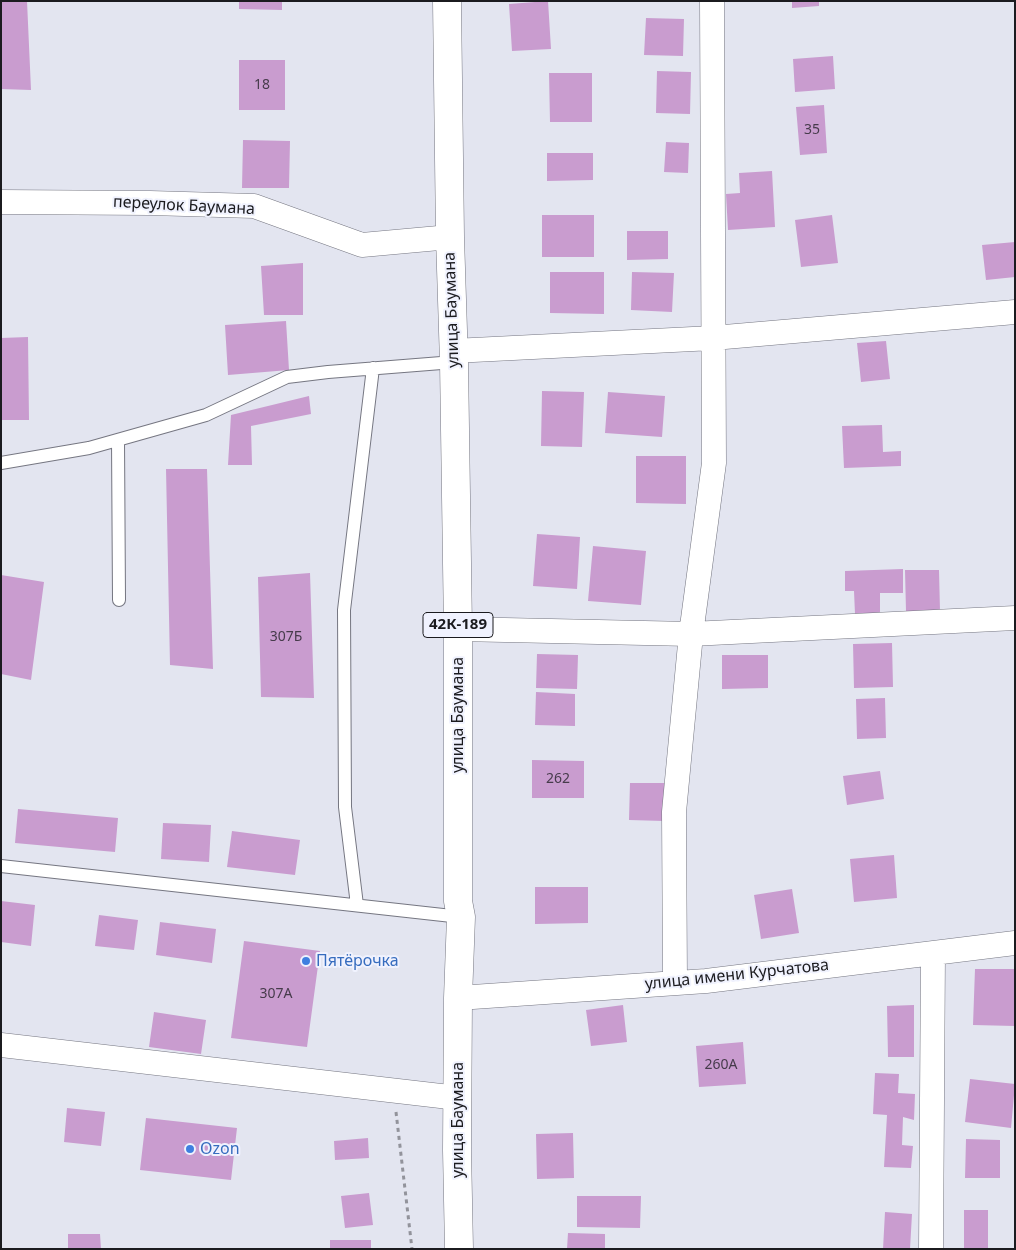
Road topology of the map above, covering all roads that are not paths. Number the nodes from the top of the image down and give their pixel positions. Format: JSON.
{"nodes":[{"id":1,"x":447,"y":1,"type":"edge"},
{"id":2,"x":712,"y":1,"type":"edge"},
{"id":3,"x":1,"y":202,"type":"edge"},
{"id":4,"x":450,"y":237,"type":"junction"},
{"id":5,"x":1015,"y":312,"type":"edge"},
{"id":6,"x":713,"y":338,"type":"junction"},
{"id":7,"x":454,"y":357,"type":"junction"},
{"id":8,"x":373,"y":368,"type":"junction"},
{"id":9,"x":118,"y":440,"type":"junction"},
{"id":10,"x":1,"y":464,"type":"edge"},
{"id":11,"x":119,"y":600,"type":"dead end"},
{"id":12,"x":1015,"y":618,"type":"edge"},
{"id":13,"x":458,"y":629,"type":"junction"},
{"id":14,"x":691,"y":634,"type":"junction"},
{"id":15,"x":1,"y":866,"type":"edge"},
{"id":16,"x":357,"y":905,"type":"junction"},
{"id":17,"x":461,"y":917,"type":"junction"},
{"id":18,"x":1015,"y":942,"type":"edge"},
{"id":19,"x":933,"y":953,"type":"junction"},
{"id":20,"x":675,"y":983,"type":"junction"},
{"id":21,"x":458,"y":998,"type":"junction"},
{"id":22,"x":1,"y":1045,"type":"edge"},
{"id":23,"x":458,"y":1098,"type":"junction"},
{"id":24,"x":459,"y":1249,"type":"edge"},
{"id":25,"x":931,"y":1249,"type":"edge"}],
"edges":[{"from":1,"to":4,"type":"main road","name":"улица Баумана","number":"42К-189"},
{"from":2,"to":6,"type":"street"},
{"from":3,"to":4,"type":"street","name":"переулок Баумана"},
{"from":4,"to":7,"type":"main road","name":"улица Баумана","number":"42К-189"},
{"from":5,"to":6,"type":"street"},
{"from":6,"to":7,"type":"street"},
{"from":6,"to":14,"type":"street"},
{"from":7,"to":8,"type":"lane"},
{"from":7,"to":13,"type":"main road","name":"улица Баумана","number":"42К-189"},
{"from":8,"to":9,"type":"lane"},
{"from":8,"to":16,"type":"lane"},
{"from":9,"to":10,"type":"lane"},
{"from":9,"to":11,"type":"lane"},
{"from":12,"to":14,"type":"street"},
{"from":13,"to":14,"type":"street"},
{"from":13,"to":17,"type":"main road","name":"улица Баумана","number":"42К-189"},
{"from":14,"to":20,"type":"street"},
{"from":15,"to":16,"type":"lane"},
{"from":16,"to":17,"type":"lane"},
{"from":17,"to":21,"type":"main road","name":"улица Баумана","number":"42К-189"},
{"from":18,"to":19,"type":"street","name":"улица имени Курчатова"},
{"from":19,"to":20,"type":"street","name":"улица имени Курчатова"},
{"from":19,"to":25,"type":"street"},
{"from":20,"to":21,"type":"street","name":"улица имени Курчатова"},
{"from":21,"to":23,"type":"main road","name":"улица Баумана","number":"42К-189"},
{"from":22,"to":23,"type":"street"},
{"from":23,"to":24,"type":"main road","name":"улица Баумана","number":"42К-189"}]}
